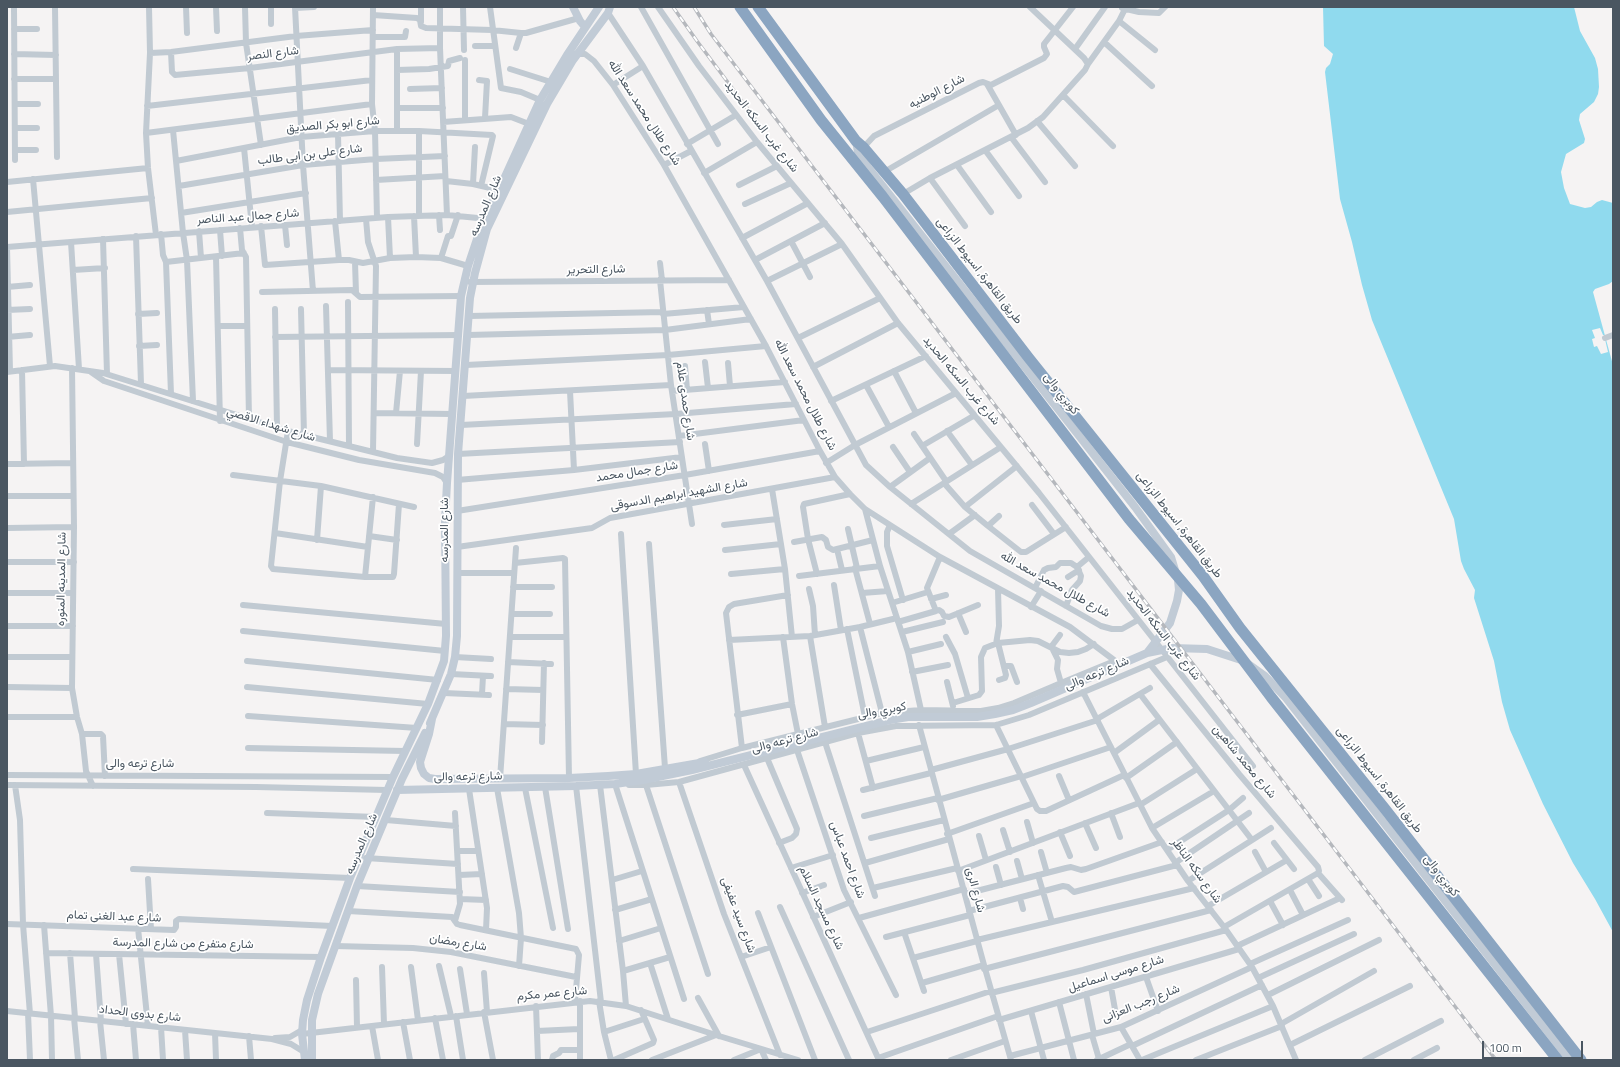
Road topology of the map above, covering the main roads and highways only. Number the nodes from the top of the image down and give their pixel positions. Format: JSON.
{"nodes":[{"id":1,"x":573,"y":7,"type":"edge"},
{"id":2,"x":599,"y":7,"type":"edge"},
{"id":3,"x":740,"y":7,"type":"edge"},
{"id":4,"x":758,"y":7,"type":"edge"},
{"id":5,"x":609,"y":10,"type":"edge"},
{"id":6,"x":586,"y":27,"type":"junction"},
{"id":7,"x":859,"y":147,"type":"junction"},
{"id":8,"x":488,"y":219,"type":"junction"},
{"id":9,"x":966,"y":304,"type":"junction"},
{"id":10,"x":1215,"y":592,"type":"junction"},
{"id":11,"x":1201,"y":604,"type":"junction"},
{"id":12,"x":1240,"y":628,"type":"junction"},
{"id":13,"x":446,"y":636,"type":"junction"},
{"id":14,"x":457,"y":636,"type":"junction"},
{"id":15,"x":1225,"y":636,"type":"junction"},
{"id":16,"x":1143,"y":653,"type":"junction"},
{"id":17,"x":432,"y":719,"type":"junction"},
{"id":18,"x":680,"y":766,"type":"joint"},
{"id":19,"x":615,"y":784,"type":"joint"},
{"id":20,"x":397,"y":790,"type":"junction"},
{"id":21,"x":1412,"y":842,"type":"junction"},
{"id":22,"x":304,"y":1056,"type":"edge"},
{"id":23,"x":312,"y":1060,"type":"edge"},
{"id":24,"x":1558,"y":1060,"type":"edge"},
{"id":25,"x":1570,"y":1060,"type":"edge"},
{"id":26,"x":1581,"y":1060,"type":"edge"}],
"edges":[{"from":1,"to":6,"type":"main road"},
{"from":2,"to":6,"type":"main road","name":"شارع المدرسه"},
{"from":3,"to":9,"type":"highway"},
{"from":4,"to":7,"type":"highway","name":"طريق القاهرة, اسيوط الزراعى"},
{"from":5,"to":8,"type":"main road","name":"شارع المدرسه"},
{"from":6,"to":8,"type":"main road","name":"شارع المدرسه"},
{"from":7,"to":10,"type":"highway","name":"طريق القاهرة, اسيوط الزراعى"},
{"from":7,"to":16,"type":"main road","name":"كوبري والى"},
{"from":8,"to":13,"type":"main road","name":"شارع المدرسه"},
{"from":8,"to":14,"type":"main road","name":"شارع المدرسه"},
{"from":9,"to":11,"type":"highway"},
{"from":9,"to":16,"type":"main road","name":"كوبري والى"},
{"from":10,"to":11,"type":"highway"},
{"from":10,"to":12,"type":"highway","name":"طريق القاهرة, اسيوط الزراعى"},
{"from":11,"to":15,"type":"highway"},
{"from":12,"to":15,"type":"highway"},
{"from":12,"to":21,"type":"highway","name":"طريق القاهرة, اسيوط الزراعى"},
{"from":13,"to":14,"type":"main road"},
{"from":13,"to":22,"type":"main road","name":"شارع المدرسه"},
{"from":14,"to":17,"type":"main road","name":"شارع المدرسه"},
{"from":15,"to":24,"type":"highway"},
{"from":16,"to":18,"type":"main road","name":"كوبري والى"},
{"from":16,"to":19,"type":"main road","name":"كوبري والى"},
{"from":16,"to":21,"type":"main road","name":"كوبري والى"},
{"from":16,"to":25,"type":"main road","name":"كوبري والى"},
{"from":17,"to":18,"type":"main road","name":"شارع ترعه والى"},
{"from":17,"to":20,"type":"main road","name":"شارع المدرسه"},
{"from":19,"to":20,"type":"main road","name":"شارع ترعه والى"},
{"from":20,"to":23,"type":"main road","name":"شارع المدرسه"},
{"from":21,"to":26,"type":"highway","name":"طريق القاهرة, اسيوط الزراعى"}]}
